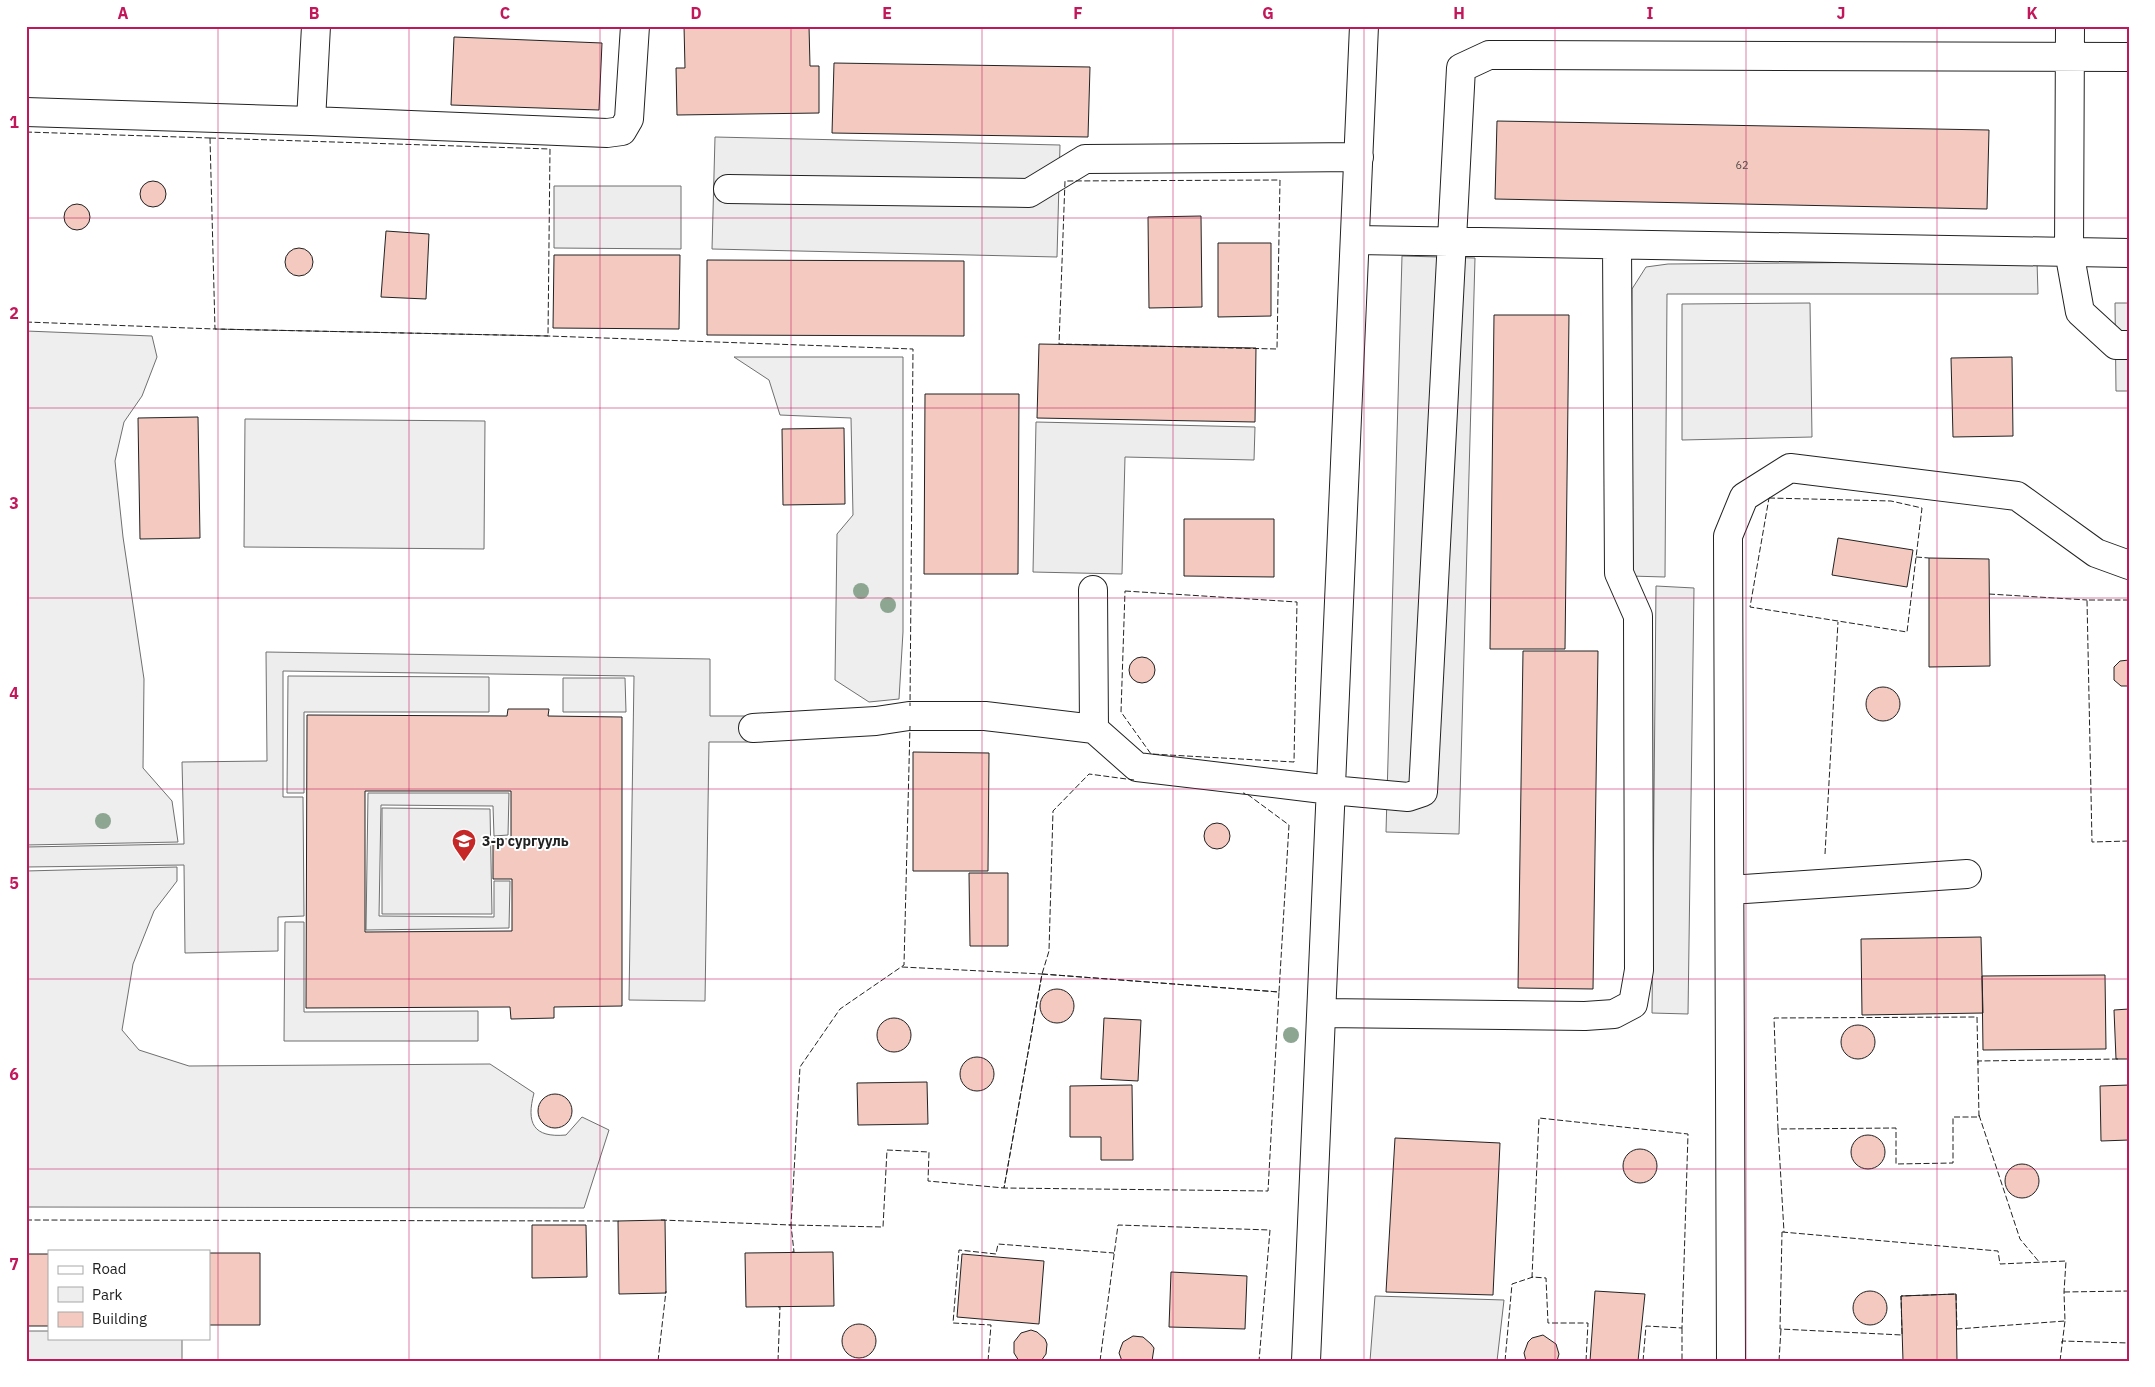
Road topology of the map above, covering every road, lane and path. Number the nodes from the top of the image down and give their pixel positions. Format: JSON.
{"nodes":[{"id":1,"x":316,"y":26,"type":"edge"},
{"id":2,"x":636,"y":26,"type":"edge"},
{"id":3,"x":1364,"y":26,"type":"edge"},
{"id":4,"x":2070,"y":26,"type":"edge"},
{"id":5,"x":2070,"y":56,"type":"junction"},
{"id":6,"x":2129,"y":57,"type":"edge"},
{"id":7,"x":26,"y":112,"type":"edge"},
{"id":8,"x":311,"y":121,"type":"junction"},
{"id":9,"x":1360,"y":157,"type":"junction"},
{"id":10,"x":728,"y":189,"type":"dead end"},
{"id":11,"x":1356,"y":240,"type":"junction"},
{"id":12,"x":1452,"y":242,"type":"junction"},
{"id":13,"x":1617,"y":246,"type":"junction"},
{"id":14,"x":2069,"y":251,"type":"junction"},
{"id":15,"x":2129,"y":253,"type":"edge"},
{"id":16,"x":2129,"y":345,"type":"edge"},
{"id":17,"x":2129,"y":566,"type":"edge"},
{"id":18,"x":1093,"y":590,"type":"dead end"},
{"id":19,"x":753,"y":728,"type":"dead end"},
{"id":20,"x":1094,"y":729,"type":"junction"},
{"id":21,"x":1331,"y":790,"type":"junction"},
{"id":22,"x":1967,"y":874,"type":"dead end"},
{"id":23,"x":1730,"y":890,"type":"junction"},
{"id":24,"x":1322,"y":1013,"type":"junction"},
{"id":25,"x":1306,"y":1361,"type":"edge"},
{"id":26,"x":1731,"y":1361,"type":"edge"}],
"edges":[{"from":1,"to":8,"type":"street"},
{"from":2,"to":8,"type":"street"},
{"from":3,"to":9,"type":"street"},
{"from":4,"to":5,"type":"street"},
{"from":5,"to":6,"type":"street"},
{"from":5,"to":12,"type":"street"},
{"from":5,"to":14,"type":"street"},
{"from":7,"to":8,"type":"street"},
{"from":9,"to":10,"type":"street"},
{"from":9,"to":11,"type":"street"},
{"from":11,"to":12,"type":"street"},
{"from":11,"to":21,"type":"street"},
{"from":12,"to":13,"type":"street"},
{"from":12,"to":21,"type":"street"},
{"from":13,"to":14,"type":"street"},
{"from":13,"to":24,"type":"street"},
{"from":14,"to":15,"type":"street"},
{"from":14,"to":16,"type":"street"},
{"from":17,"to":23,"type":"street"},
{"from":18,"to":20,"type":"street"},
{"from":19,"to":20,"type":"street"},
{"from":20,"to":21,"type":"street"},
{"from":21,"to":24,"type":"street"},
{"from":22,"to":23,"type":"street"},
{"from":23,"to":26,"type":"street"},
{"from":24,"to":25,"type":"street"}]}
